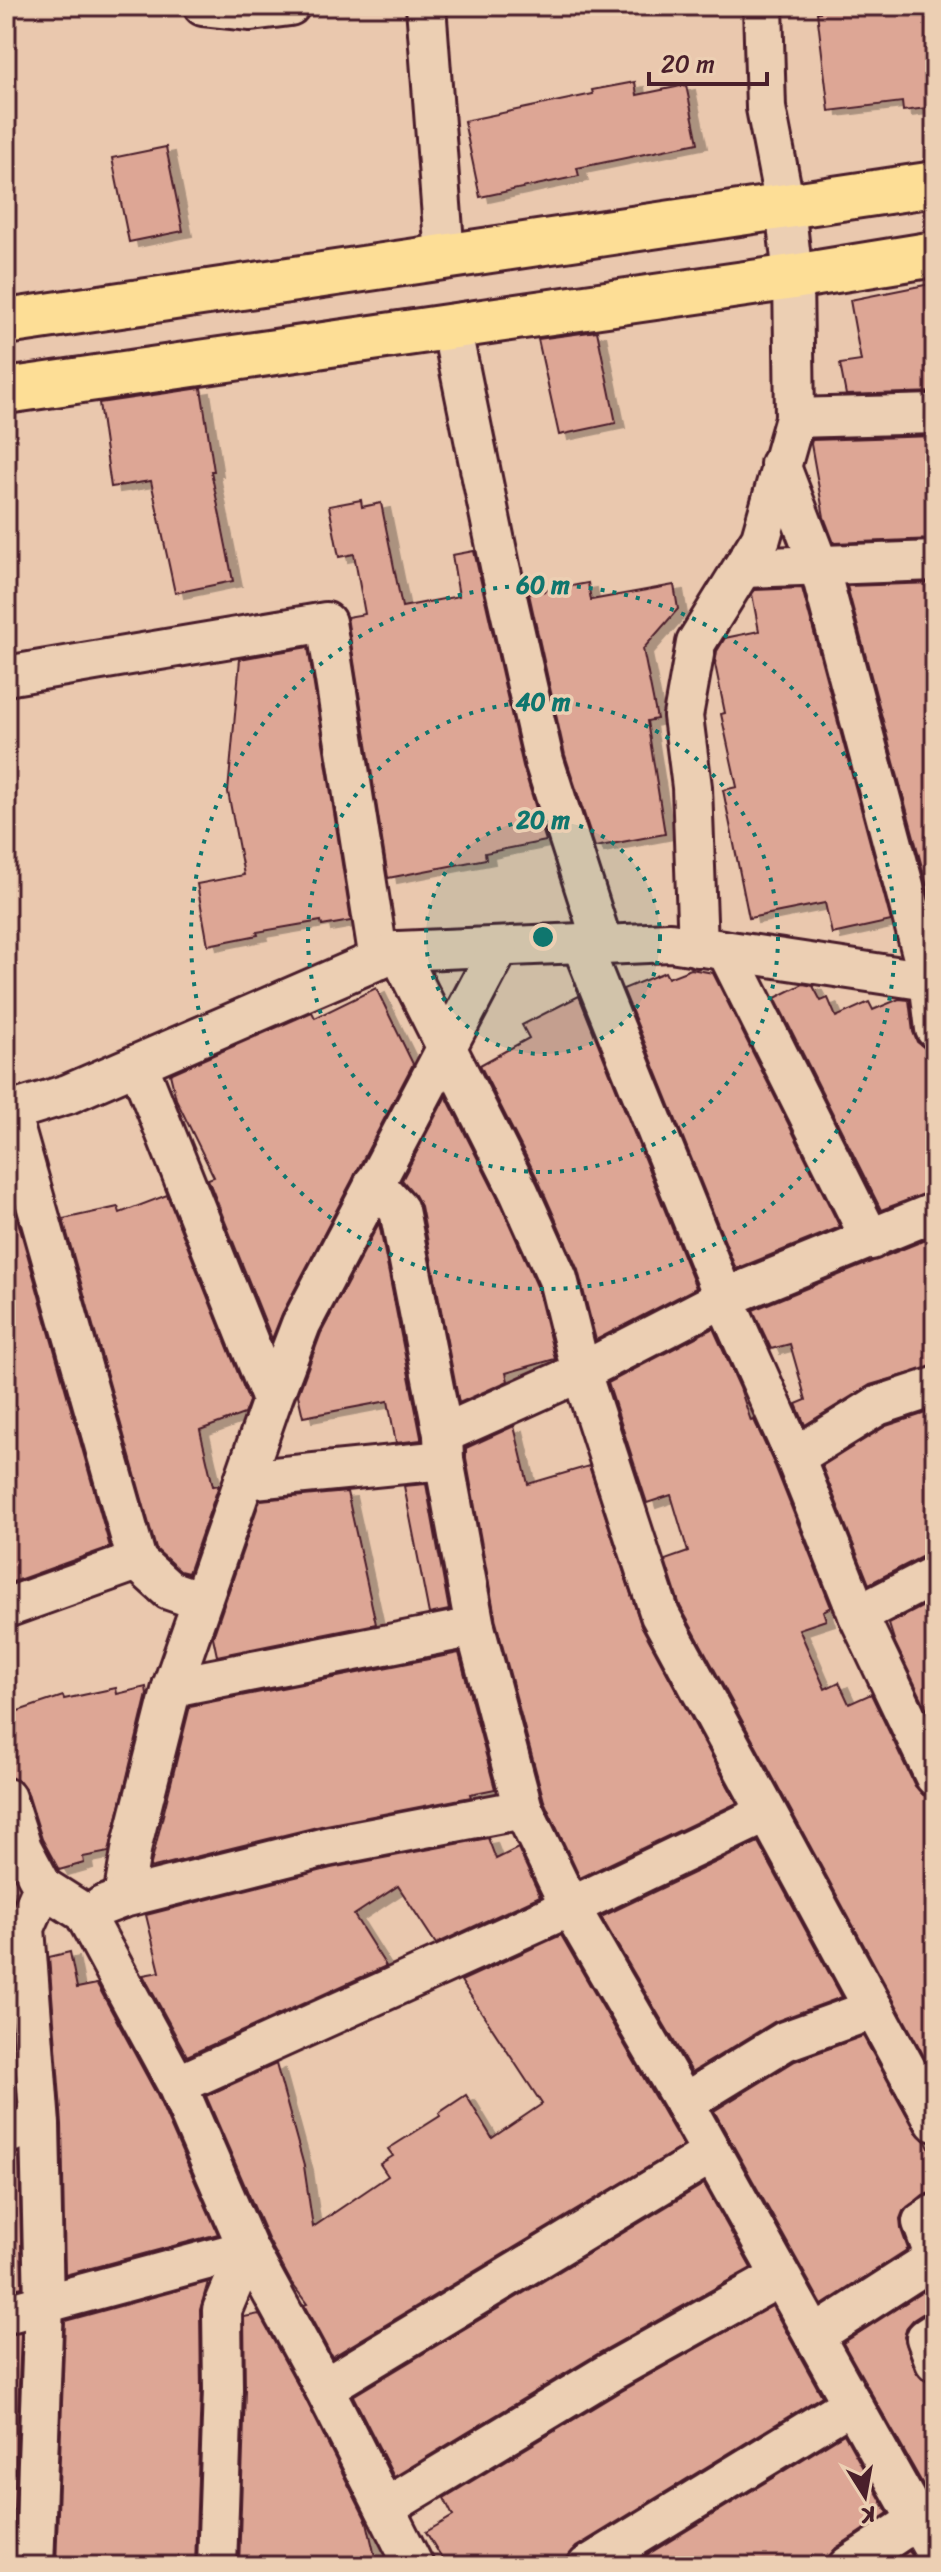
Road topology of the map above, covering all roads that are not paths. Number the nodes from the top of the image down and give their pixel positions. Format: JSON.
{"nodes":[{"id":1,"x":203,"y":6,"type":"edge"},
{"id":2,"x":290,"y":6,"type":"edge"},
{"id":3,"x":426,"y":6,"type":"edge"},
{"id":4,"x":763,"y":6,"type":"edge"},
{"id":5,"x":935,"y":184,"type":"edge"},
{"id":6,"x":785,"y":206,"type":"junction"},
{"id":7,"x":935,"y":254,"type":"edge"},
{"id":8,"x":445,"y":257,"type":"junction"},
{"id":9,"x":793,"y":277,"type":"junction"},
{"id":10,"x":6,"y":322,"type":"edge"},
{"id":11,"x":451,"y":326,"type":"junction"},
{"id":12,"x":6,"y":391,"type":"edge"},
{"id":13,"x":935,"y":414,"type":"edge"},
{"id":14,"x":795,"y":418,"type":"junction"},
{"id":15,"x":780,"y":464,"type":"junction"},
{"id":16,"x":935,"y":561,"type":"edge"},
{"id":17,"x":819,"y":566,"type":"junction"},
{"id":18,"x":743,"y":568,"type":"junction"},
{"id":19,"x":6,"y":676,"type":"edge"},
{"id":20,"x":592,"y":944,"type":"junction"},
{"id":21,"x":499,"y":948,"type":"junction"},
{"id":22,"x":712,"y":949,"type":"junction"},
{"id":23,"x":388,"y":955,"type":"junction"},
{"id":24,"x":932,"y":981,"type":"edge"},
{"id":25,"x":935,"y":1029,"type":"edge"},
{"id":26,"x":445,"y":1046,"type":"junction"},
{"id":27,"x":138,"y":1064,"type":"junction"},
{"id":28,"x":8,"y":1112,"type":"edge"},
{"id":29,"x":374,"y":1183,"type":"junction"},
{"id":30,"x":935,"y":1212,"type":"edge"},
{"id":31,"x":871,"y":1240,"type":"junction"},
{"id":32,"x":724,"y":1298,"type":"junction"},
{"id":33,"x":581,"y":1372,"type":"junction"},
{"id":34,"x":935,"y":1387,"type":"edge"},
{"id":35,"x":272,"y":1400,"type":"junction"},
{"id":36,"x":444,"y":1447,"type":"junction"},
{"id":37,"x":795,"y":1457,"type":"junction"},
{"id":38,"x":244,"y":1480,"type":"junction"},
{"id":39,"x":137,"y":1561,"type":"junction"},
{"id":40,"x":935,"y":1575,"type":"edge"},
{"id":41,"x":201,"y":1601,"type":"junction"},
{"id":42,"x":6,"y":1608,"type":"edge"},
{"id":43,"x":858,"y":1615,"type":"junction"},
{"id":44,"x":475,"y":1627,"type":"junction"},
{"id":45,"x":172,"y":1687,"type":"junction"},
{"id":46,"x":926,"y":1737,"type":"edge"},
{"id":47,"x":935,"y":1777,"type":"edge"},
{"id":48,"x":6,"y":1798,"type":"edge"},
{"id":49,"x":523,"y":1809,"type":"junction"},
{"id":50,"x":767,"y":1813,"type":"junction"},
{"id":51,"x":43,"y":1887,"type":"junction"},
{"id":52,"x":123,"y":1898,"type":"junction"},
{"id":53,"x":570,"y":1907,"type":"junction"},
{"id":54,"x":84,"y":1913,"type":"junction"},
{"id":55,"x":15,"y":1931,"type":"edge"},
{"id":56,"x":874,"y":2009,"type":"junction"},
{"id":57,"x":177,"y":2085,"type":"junction"},
{"id":58,"x":684,"y":2103,"type":"junction"},
{"id":59,"x":935,"y":2122,"type":"edge"},
{"id":60,"x":23,"y":2129,"type":"edge"},
{"id":61,"x":711,"y":2154,"type":"junction"},
{"id":62,"x":935,"y":2214,"type":"edge"},
{"id":63,"x":248,"y":2249,"type":"junction"},
{"id":64,"x":935,"y":2258,"type":"edge"},
{"id":65,"x":780,"y":2277,"type":"junction"},
{"id":66,"x":44,"y":2304,"type":"junction"},
{"id":67,"x":6,"y":2314,"type":"edge"},
{"id":68,"x":935,"y":2332,"type":"edge"},
{"id":69,"x":814,"y":2336,"type":"junction"},
{"id":70,"x":935,"y":2362,"type":"edge"},
{"id":71,"x":324,"y":2388,"type":"junction"},
{"id":72,"x":851,"y":2404,"type":"junction"},
{"id":73,"x":385,"y":2508,"type":"junction"},
{"id":74,"x":926,"y":2515,"type":"edge"},
{"id":75,"x":935,"y":2552,"type":"edge"},
{"id":76,"x":34,"y":2566,"type":"edge"},
{"id":77,"x":217,"y":2566,"type":"edge"},
{"id":78,"x":414,"y":2566,"type":"edge"},
{"id":79,"x":587,"y":2566,"type":"edge"},
{"id":80,"x":848,"y":2566,"type":"edge"}],
"edges":[{"from":1,"to":2,"type":"street"},
{"from":3,"to":8,"type":"street"},
{"from":4,"to":6,"type":"street"},
{"from":5,"to":6,"type":"main road"},
{"from":6,"to":8,"type":"main road"},
{"from":6,"to":9,"type":"street"},
{"from":7,"to":9,"type":"main road"},
{"from":8,"to":10,"type":"main road"},
{"from":9,"to":11,"type":"main road"},
{"from":9,"to":14,"type":"street"},
{"from":11,"to":12,"type":"main road"},
{"from":11,"to":20,"type":"street"},
{"from":13,"to":14,"type":"street"},
{"from":14,"to":15,"type":"street"},
{"from":15,"to":17,"type":"street"},
{"from":15,"to":18,"type":"street"},
{"from":16,"to":17,"type":"street"},
{"from":17,"to":18,"type":"street"},
{"from":17,"to":24,"type":"street"},
{"from":18,"to":22,"type":"street"},
{"from":19,"to":23,"type":"street"},
{"from":20,"to":21,"type":"street"},
{"from":20,"to":22,"type":"street"},
{"from":20,"to":32,"type":"street"},
{"from":21,"to":23,"type":"street"},
{"from":21,"to":26,"type":"street"},
{"from":22,"to":24,"type":"street"},
{"from":22,"to":31,"type":"street"},
{"from":23,"to":26,"type":"street"},
{"from":23,"to":27,"type":"street"},
{"from":24,"to":25,"type":"street"},
{"from":26,"to":29,"type":"street"},
{"from":26,"to":33,"type":"street"},
{"from":27,"to":28,"type":"street"},
{"from":27,"to":35,"type":"street"},
{"from":28,"to":39,"type":"street"},
{"from":29,"to":35,"type":"street"},
{"from":29,"to":36,"type":"street"},
{"from":30,"to":31,"type":"street"},
{"from":31,"to":32,"type":"street"},
{"from":32,"to":33,"type":"street"},
{"from":32,"to":37,"type":"street"},
{"from":33,"to":36,"type":"street"},
{"from":33,"to":50,"type":"street"},
{"from":34,"to":37,"type":"street"},
{"from":35,"to":38,"type":"street"},
{"from":36,"to":38,"type":"street"},
{"from":36,"to":44,"type":"street"},
{"from":37,"to":43,"type":"street"},
{"from":38,"to":41,"type":"street"},
{"from":39,"to":41,"type":"street"},
{"from":39,"to":42,"type":"street"},
{"from":40,"to":43,"type":"street"},
{"from":41,"to":45,"type":"street"},
{"from":43,"to":46,"type":"street"},
{"from":44,"to":45,"type":"street"},
{"from":44,"to":49,"type":"street"},
{"from":45,"to":52,"type":"street"},
{"from":46,"to":47,"type":"street"},
{"from":48,"to":51,"type":"street"},
{"from":49,"to":52,"type":"street"},
{"from":49,"to":53,"type":"street"},
{"from":50,"to":53,"type":"street"},
{"from":50,"to":56,"type":"street"},
{"from":51,"to":54,"type":"street"},
{"from":51,"to":55,"type":"street"},
{"from":52,"to":54,"type":"street"},
{"from":53,"to":57,"type":"street"},
{"from":53,"to":58,"type":"street"},
{"from":54,"to":57,"type":"street"},
{"from":55,"to":60,"type":"street"},
{"from":56,"to":58,"type":"street"},
{"from":56,"to":59,"type":"street"},
{"from":57,"to":63,"type":"street"},
{"from":58,"to":61,"type":"street"},
{"from":60,"to":66,"type":"street"},
{"from":61,"to":65,"type":"street"},
{"from":61,"to":71,"type":"street"},
{"from":62,"to":64,"type":"street"},
{"from":63,"to":66,"type":"street"},
{"from":63,"to":71,"type":"street"},
{"from":63,"to":77,"type":"street"},
{"from":64,"to":69,"type":"street"},
{"from":65,"to":69,"type":"street"},
{"from":65,"to":73,"type":"street"},
{"from":66,"to":67,"type":"street"},
{"from":66,"to":76,"type":"street"},
{"from":68,"to":70,"type":"street"},
{"from":69,"to":72,"type":"street"},
{"from":71,"to":73,"type":"street"},
{"from":72,"to":74,"type":"street"},
{"from":72,"to":79,"type":"street"},
{"from":73,"to":78,"type":"street"},
{"from":74,"to":75,"type":"street"},
{"from":74,"to":80,"type":"street"}]}
